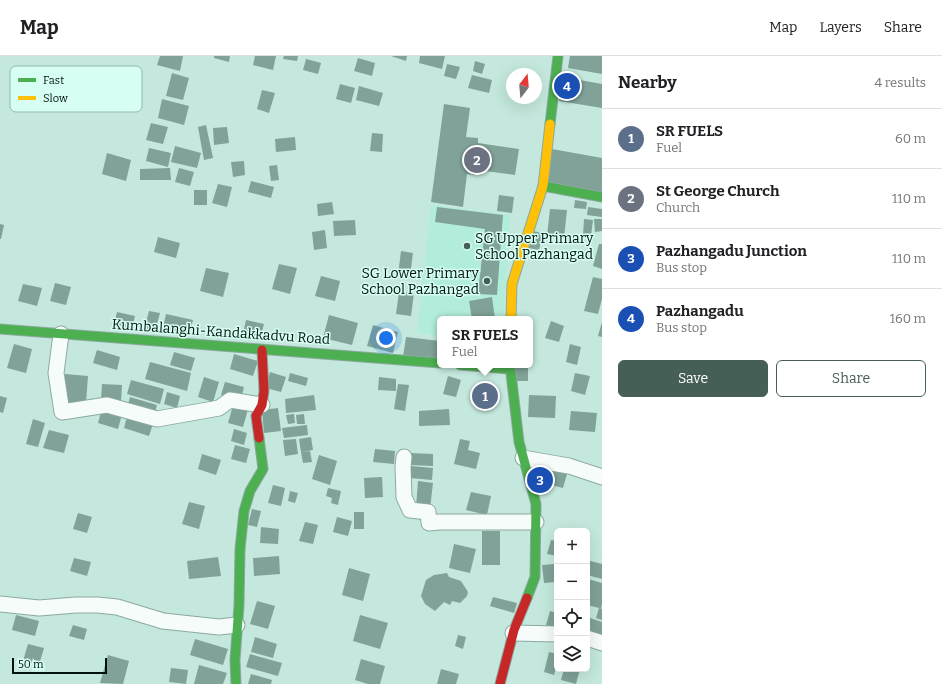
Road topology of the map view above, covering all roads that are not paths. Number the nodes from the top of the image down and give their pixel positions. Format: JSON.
{"nodes":[{"id":1,"x":558,"y":56,"type":"edge"},
{"id":2,"x":543,"y":186,"type":"junction"},
{"id":3,"x":602,"y":197,"type":"edge"},
{"id":4,"x":511,"y":316,"type":"edge"},
{"id":5,"x":0,"y":329,"type":"edge"},
{"id":6,"x":61,"y":334,"type":"junction"},
{"id":7,"x":262,"y":350,"type":"junction"},
{"id":8,"x":437,"y":363,"type":"edge"},
{"id":9,"x":510,"y":368,"type":"edge"},
{"id":10,"x":262,"y":405,"type":"junction"},
{"id":11,"x":404,"y":457,"type":"dead end"},
{"id":12,"x":523,"y":458,"type":"junction"},
{"id":13,"x":602,"y":477,"type":"edge"},
{"id":14,"x":536,"y":522,"type":"junction"},
{"id":15,"x":0,"y":604,"type":"edge"},
{"id":16,"x":238,"y":625,"type":"junction"},
{"id":17,"x":513,"y":633,"type":"junction"},
{"id":18,"x":554,"y":634,"type":"edge"},
{"id":19,"x":590,"y":639,"type":"edge"},
{"id":20,"x":602,"y":643,"type":"edge"},
{"id":21,"x":236,"y":684,"type":"edge"},
{"id":22,"x":500,"y":684,"type":"edge"}],
"edges":[{"from":1,"to":2,"type":"main road"},
{"from":2,"to":3,"type":"main road"},
{"from":2,"to":4,"type":"main road"},
{"from":5,"to":6,"type":"main road","name":"Kumbalanghi-Kandakkadvu Road"},
{"from":6,"to":7,"type":"main road","name":"Kumbalanghi-Kandakkadvu Road"},
{"from":6,"to":10,"type":"street"},
{"from":7,"to":8,"type":"main road","name":"Kumbalanghi-Kandakkadvu Road"},
{"from":7,"to":10,"type":"main road"},
{"from":9,"to":12,"type":"main road"},
{"from":10,"to":16,"type":"main road"},
{"from":11,"to":14,"type":"street"},
{"from":12,"to":13,"type":"street"},
{"from":12,"to":14,"type":"main road"},
{"from":14,"to":17,"type":"main road"},
{"from":15,"to":16,"type":"street"},
{"from":16,"to":21,"type":"main road"},
{"from":17,"to":18,"type":"street"},
{"from":17,"to":22,"type":"main road"},
{"from":19,"to":20,"type":"street"}]}
